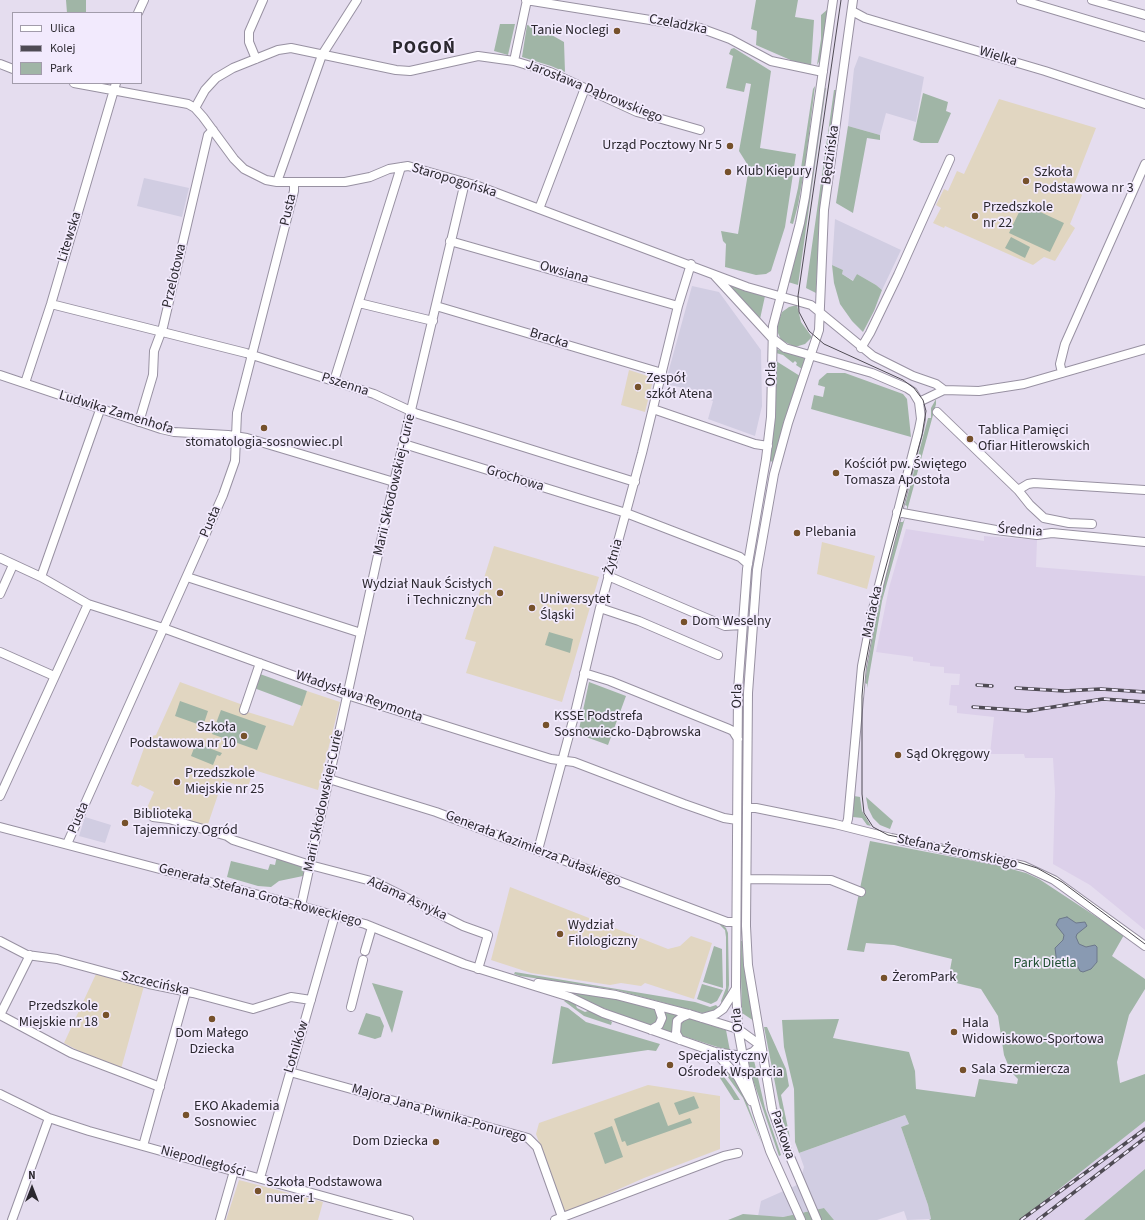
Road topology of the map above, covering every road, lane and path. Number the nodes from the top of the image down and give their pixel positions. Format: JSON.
{"nodes":[{"id":1,"x":144,"y":0,"type":"edge"},
{"id":2,"x":263,"y":0,"type":"edge"},
{"id":3,"x":357,"y":0,"type":"edge"},
{"id":4,"x":527,"y":0,"type":"edge"},
{"id":5,"x":833,"y":0,"type":"edge"},
{"id":6,"x":853,"y":0,"type":"edge"},
{"id":7,"x":1021,"y":0,"type":"edge"},
{"id":8,"x":1092,"y":0,"type":"edge"},
{"id":9,"x":561,"y":3,"type":"edge"},
{"id":10,"x":852,"y":11,"type":"junction"},
{"id":11,"x":138,"y":12,"type":"edge"},
{"id":12,"x":1145,"y":15,"type":"edge"},
{"id":13,"x":1145,"y":37,"type":"edge"},
{"id":14,"x":322,"y":55,"type":"junction"},
{"id":15,"x":256,"y":59,"type":"junction"},
{"id":16,"x":514,"y":61,"type":"junction"},
{"id":17,"x":0,"y":64,"type":"edge"},
{"id":18,"x":12,"y":69,"type":"edge"},
{"id":19,"x":823,"y":72,"type":"junction"},
{"id":20,"x":84,"y":84,"type":"edge"},
{"id":21,"x":115,"y":87,"type":"edge"},
{"id":22,"x":585,"y":88,"type":"junction"},
{"id":23,"x":1145,"y":104,"type":"edge"},
{"id":24,"x":195,"y":108,"type":"junction"},
{"id":25,"x":213,"y":130,"type":"junction"},
{"id":26,"x":700,"y":130,"type":"dead end"},
{"id":27,"x":950,"y":159,"type":"dead end"},
{"id":28,"x":1145,"y":164,"type":"edge"},
{"id":29,"x":401,"y":167,"type":"junction"},
{"id":30,"x":277,"y":182,"type":"junction"},
{"id":31,"x":294,"y":182,"type":"junction"},
{"id":32,"x":465,"y":182,"type":"junction"},
{"id":33,"x":539,"y":208,"type":"junction"},
{"id":34,"x":450,"y":242,"type":"junction"},
{"id":35,"x":691,"y":264,"type":"junction"},
{"id":36,"x":714,"y":274,"type":"junction"},
{"id":37,"x":779,"y":296,"type":"junction"},
{"id":38,"x":359,"y":303,"type":"junction"},
{"id":39,"x":51,"y":304,"type":"junction"},
{"id":40,"x":436,"y":306,"type":"junction"},
{"id":41,"x":678,"y":306,"type":"junction"},
{"id":42,"x":820,"y":312,"type":"junction"},
{"id":43,"x":433,"y":321,"type":"junction"},
{"id":44,"x":162,"y":331,"type":"junction"},
{"id":45,"x":772,"y":338,"type":"junction"},
{"id":46,"x":861,"y":348,"type":"junction"},
{"id":47,"x":1145,"y":349,"type":"edge"},
{"id":48,"x":252,"y":355,"type":"junction"},
{"id":49,"x":811,"y":355,"type":"junction"},
{"id":50,"x":662,"y":373,"type":"junction"},
{"id":51,"x":1062,"y":373,"type":"junction"},
{"id":52,"x":0,"y":375,"type":"edge"},
{"id":53,"x":334,"y":381,"type":"junction"},
{"id":54,"x":26,"y":383,"type":"junction"},
{"id":55,"x":944,"y":390,"type":"junction"},
{"id":56,"x":920,"y":402,"type":"junction"},
{"id":57,"x":653,"y":409,"type":"junction"},
{"id":58,"x":100,"y":410,"type":"junction"},
{"id":59,"x":412,"y":411,"type":"junction"},
{"id":60,"x":936,"y":412,"type":"dead end"},
{"id":61,"x":139,"y":422,"type":"junction"},
{"id":62,"x":236,"y":436,"type":"junction"},
{"id":63,"x":404,"y":444,"type":"junction"},
{"id":64,"x":768,"y":446,"type":"junction"},
{"id":65,"x":394,"y":482,"type":"junction"},
{"id":66,"x":635,"y":482,"type":"junction"},
{"id":67,"x":1018,"y":490,"type":"junction"},
{"id":68,"x":1145,"y":490,"type":"edge"},
{"id":69,"x":897,"y":512,"type":"junction"},
{"id":70,"x":626,"y":513,"type":"junction"},
{"id":71,"x":1092,"y":524,"type":"dead end"},
{"id":72,"x":1145,"y":542,"type":"edge"},
{"id":73,"x":0,"y":558,"type":"edge"},
{"id":74,"x":748,"y":564,"type":"junction"},
{"id":75,"x":14,"y":565,"type":"junction"},
{"id":76,"x":608,"y":576,"type":"junction"},
{"id":77,"x":41,"y":577,"type":"junction"},
{"id":78,"x":187,"y":577,"type":"junction"},
{"id":79,"x":0,"y":594,"type":"edge"},
{"id":80,"x":88,"y":604,"type":"junction"},
{"id":81,"x":600,"y":608,"type":"junction"},
{"id":82,"x":742,"y":625,"type":"junction"},
{"id":83,"x":163,"y":628,"type":"junction"},
{"id":84,"x":361,"y":633,"type":"junction"},
{"id":85,"x":0,"y":652,"type":"edge"},
{"id":86,"x":718,"y":655,"type":"dead end"},
{"id":87,"x":260,"y":663,"type":"junction"},
{"id":88,"x":584,"y":673,"type":"junction"},
{"id":89,"x":54,"y":676,"type":"junction"},
{"id":90,"x":347,"y":694,"type":"junction"},
{"id":91,"x":244,"y":710,"type":"dead end"},
{"id":92,"x":738,"y":739,"type":"junction"},
{"id":93,"x":563,"y":760,"type":"junction"},
{"id":94,"x":329,"y":779,"type":"junction"},
{"id":95,"x":0,"y":796,"type":"edge"},
{"id":96,"x":748,"y":808,"type":"junction"},
{"id":97,"x":154,"y":817,"type":"dead end"},
{"id":98,"x":737,"y":820,"type":"junction"},
{"id":99,"x":846,"y":826,"type":"junction"},
{"id":100,"x":0,"y":827,"type":"edge"},
{"id":101,"x":67,"y":844,"type":"junction"},
{"id":102,"x":538,"y":850,"type":"junction"},
{"id":103,"x":310,"y":865,"type":"junction"},
{"id":104,"x":747,"y":879,"type":"junction"},
{"id":105,"x":861,"y":892,"type":"dead end"},
{"id":106,"x":300,"y":906,"type":"junction"},
{"id":107,"x":335,"y":915,"type":"junction"},
{"id":108,"x":736,"y":922,"type":"junction"},
{"id":109,"x":372,"y":928,"type":"junction"},
{"id":110,"x":0,"y":941,"type":"edge"},
{"id":111,"x":1145,"y":946,"type":"edge"},
{"id":112,"x":365,"y":952,"type":"dead end"},
{"id":113,"x":30,"y":955,"type":"junction"},
{"id":114,"x":363,"y":960,"type":"dead end"},
{"id":115,"x":478,"y":969,"type":"junction"},
{"id":116,"x":515,"y":980,"type":"junction"},
{"id":117,"x":736,"y":987,"type":"junction"},
{"id":118,"x":186,"y":992,"type":"junction"},
{"id":119,"x":311,"y":1000,"type":"junction"},
{"id":120,"x":658,"y":1006,"type":"junction"},
{"id":121,"x":351,"y":1007,"type":"dead end"},
{"id":122,"x":690,"y":1014,"type":"junction"},
{"id":123,"x":0,"y":1015,"type":"edge"},
{"id":124,"x":702,"y":1018,"type":"junction"},
{"id":125,"x":738,"y":1029,"type":"junction"},
{"id":126,"x":651,"y":1030,"type":"junction"},
{"id":127,"x":680,"y":1040,"type":"junction"},
{"id":128,"x":760,"y":1045,"type":"junction"},
{"id":129,"x":715,"y":1052,"type":"junction"},
{"id":130,"x":743,"y":1056,"type":"junction"},
{"id":131,"x":290,"y":1072,"type":"junction"},
{"id":132,"x":160,"y":1087,"type":"junction"},
{"id":133,"x":0,"y":1094,"type":"edge"},
{"id":134,"x":757,"y":1112,"type":"junction"},
{"id":135,"x":49,"y":1118,"type":"junction"},
{"id":136,"x":143,"y":1146,"type":"junction"},
{"id":137,"x":738,"y":1153,"type":"dead end"},
{"id":138,"x":234,"y":1171,"type":"junction"},
{"id":139,"x":260,"y":1178,"type":"junction"},
{"id":140,"x":14,"y":1219,"type":"edge"},
{"id":141,"x":559,"y":1219,"type":"edge"},
{"id":142,"x":220,"y":1220,"type":"edge"},
{"id":143,"x":409,"y":1220,"type":"edge"},
{"id":144,"x":801,"y":1220,"type":"edge"},
{"id":145,"x":817,"y":1220,"type":"edge"}],
"edges":[{"from":1,"to":11,"type":"street"},
{"from":2,"to":15,"type":"street"},
{"from":3,"to":14,"type":"street"},
{"from":4,"to":9,"type":"street","name":"Czeladzka"},
{"from":4,"to":16,"type":"street"},
{"from":5,"to":19,"type":"street","name":"Będzińska"},
{"from":6,"to":10,"type":"street","name":"Będzińska"},
{"from":7,"to":13,"type":"street"},
{"from":8,"to":12,"type":"street"},
{"from":9,"to":19,"type":"street","name":"Czeladzka"},
{"from":10,"to":23,"type":"street","name":"Wielka"},
{"from":10,"to":42,"type":"street","name":"Będzińska"},
{"from":14,"to":15,"type":"street","name":"Jarosława Dąbrowskiego"},
{"from":14,"to":16,"type":"street","name":"Jarosława Dąbrowskiego"},
{"from":14,"to":30,"type":"street"},
{"from":15,"to":24,"type":"street","name":"Jarosława Dąbrowskiego"},
{"from":16,"to":22,"type":"street","name":"Jarosława Dąbrowskiego"},
{"from":17,"to":18,"type":"street"},
{"from":19,"to":37,"type":"street","name":"Będzińska"},
{"from":20,"to":21,"type":"street"},
{"from":21,"to":24,"type":"street"},
{"from":21,"to":39,"type":"street","name":"Litewska"},
{"from":22,"to":26,"type":"street","name":"Jarosława Dąbrowskiego"},
{"from":22,"to":33,"type":"street"},
{"from":24,"to":25,"type":"street","name":"Staropogońska"},
{"from":25,"to":30,"type":"street","name":"Staropogońska"},
{"from":25,"to":44,"type":"street","name":"Przelotowa"},
{"from":27,"to":46,"type":"street"},
{"from":28,"to":51,"type":"street"},
{"from":29,"to":31,"type":"street","name":"Staropogońska"},
{"from":29,"to":32,"type":"street","name":"Staropogońska"},
{"from":29,"to":38,"type":"street"},
{"from":30,"to":31,"type":"street","name":"Staropogońska"},
{"from":31,"to":48,"type":"street","name":"Pusta"},
{"from":32,"to":33,"type":"street","name":"Staropogońska"},
{"from":32,"to":34,"type":"street","name":"Marii Skłodowskiej-Curie"},
{"from":33,"to":35,"type":"street","name":"Staropogońska"},
{"from":34,"to":40,"type":"street","name":"Marii Skłodowskiej-Curie"},
{"from":34,"to":41,"type":"street","name":"Owsiana"},
{"from":35,"to":36,"type":"street","name":"Staropogońska"},
{"from":35,"to":41,"type":"street","name":"Żytnia"},
{"from":36,"to":37,"type":"street","name":"Staropogońska"},
{"from":36,"to":45,"type":"street","name":"Staropogońska"},
{"from":37,"to":42,"type":"street","name":"Staropogońska"},
{"from":37,"to":45,"type":"street","name":"Będzińska"},
{"from":38,"to":43,"type":"street"},
{"from":38,"to":53,"type":"street"},
{"from":39,"to":44,"type":"street","name":"Pszenna"},
{"from":39,"to":54,"type":"street","name":"Litewska"},
{"from":40,"to":43,"type":"street","name":"Marii Skłodowskiej-Curie"},
{"from":40,"to":50,"type":"street","name":"Bracka"},
{"from":41,"to":50,"type":"street","name":"Żytnia"},
{"from":42,"to":46,"type":"street","name":"Staropogońska"},
{"from":42,"to":49,"type":"street","name":"Będzińska"},
{"from":43,"to":59,"type":"street","name":"Marii Skłodowskiej-Curie"},
{"from":44,"to":48,"type":"street","name":"Pszenna"},
{"from":44,"to":61,"type":"street","name":"Przelotowa"},
{"from":45,"to":49,"type":"street","name":"Staropogońska"},
{"from":45,"to":64,"type":"street","name":"Orla"},
{"from":46,"to":55,"type":"street","name":"Staropogońska"},
{"from":47,"to":51,"type":"street"},
{"from":48,"to":53,"type":"street","name":"Pszenna"},
{"from":48,"to":62,"type":"street","name":"Pusta"},
{"from":49,"to":56,"type":"street","name":"Staropogońska"},
{"from":49,"to":96,"type":"street","name":"Orla"},
{"from":50,"to":57,"type":"street","name":"Żytnia"},
{"from":51,"to":55,"type":"street"},
{"from":52,"to":54,"type":"street","name":"Ludwika Zamenhofa"},
{"from":53,"to":59,"type":"street","name":"Pszenna"},
{"from":54,"to":58,"type":"street","name":"Ludwika Zamenhofa"},
{"from":55,"to":56,"type":"street"},
{"from":56,"to":69,"type":"street","name":"Mariacka"},
{"from":57,"to":64,"type":"street"},
{"from":57,"to":66,"type":"street","name":"Żytnia"},
{"from":58,"to":61,"type":"street","name":"Ludwika Zamenhofa"},
{"from":58,"to":77,"type":"street"},
{"from":59,"to":63,"type":"street","name":"Marii Skłodowskiej-Curie"},
{"from":59,"to":66,"type":"street","name":"Pszenna"},
{"from":60,"to":67,"type":"street"},
{"from":61,"to":62,"type":"street","name":"Ludwika Zamenhofa"},
{"from":62,"to":65,"type":"street","name":"Ludwika Zamenhofa"},
{"from":62,"to":78,"type":"street","name":"Pusta"},
{"from":63,"to":65,"type":"street","name":"Marii Skłodowskiej-Curie"},
{"from":63,"to":70,"type":"street","name":"Grochowa"},
{"from":64,"to":74,"type":"street","name":"Orla"},
{"from":65,"to":84,"type":"street","name":"Marii Skłodowskiej-Curie"},
{"from":66,"to":70,"type":"street","name":"Żytnia"},
{"from":67,"to":68,"type":"street"},
{"from":67,"to":71,"type":"street"},
{"from":69,"to":72,"type":"street","name":"Średnia"},
{"from":69,"to":99,"type":"street","name":"Mariacka"},
{"from":70,"to":74,"type":"street","name":"Grochowa"},
{"from":70,"to":76,"type":"street","name":"Żytnia"},
{"from":73,"to":75,"type":"street","name":"Władysława Reymonta"},
{"from":74,"to":82,"type":"street","name":"Orla"},
{"from":75,"to":77,"type":"street","name":"Władysława Reymonta"},
{"from":75,"to":79,"type":"street"},
{"from":76,"to":81,"type":"street","name":"Żytnia"},
{"from":76,"to":82,"type":"street"},
{"from":77,"to":80,"type":"street","name":"Władysława Reymonta"},
{"from":78,"to":83,"type":"street","name":"Pusta"},
{"from":78,"to":84,"type":"street"},
{"from":80,"to":83,"type":"street","name":"Władysława Reymonta"},
{"from":80,"to":89,"type":"street"},
{"from":81,"to":86,"type":"street"},
{"from":81,"to":88,"type":"street","name":"Żytnia"},
{"from":82,"to":92,"type":"street","name":"Orla"},
{"from":83,"to":87,"type":"street","name":"Władysława Reymonta"},
{"from":83,"to":101,"type":"street","name":"Pusta"},
{"from":84,"to":90,"type":"street","name":"Marii Skłodowskiej-Curie"},
{"from":85,"to":89,"type":"street"},
{"from":87,"to":90,"type":"street","name":"Władysława Reymonta"},
{"from":87,"to":91,"type":"street"},
{"from":88,"to":92,"type":"street"},
{"from":88,"to":93,"type":"street","name":"Żytnia"},
{"from":89,"to":95,"type":"street"},
{"from":90,"to":93,"type":"street","name":"Władysława Reymonta"},
{"from":90,"to":94,"type":"street","name":"Marii Skłodowskiej-Curie"},
{"from":92,"to":98,"type":"street","name":"Orla"},
{"from":93,"to":98,"type":"street","name":"Władysława Reymonta"},
{"from":93,"to":102,"type":"street","name":"Żytnia"},
{"from":94,"to":102,"type":"street","name":"Generała Kazimierza Pułaskiego"},
{"from":94,"to":103,"type":"street","name":"Marii Skłodowskiej-Curie"},
{"from":96,"to":99,"type":"street","name":"Stefana Żeromskiego"},
{"from":96,"to":104,"type":"street","name":"Orla"},
{"from":97,"to":103,"type":"street","name":"Adama Asnyka"},
{"from":98,"to":108,"type":"street","name":"Orla"},
{"from":99,"to":111,"type":"street","name":"Stefana Żeromskiego"},
{"from":100,"to":101,"type":"street","name":"Generała Stefana Grota-Roweckiego"},
{"from":101,"to":106,"type":"street","name":"Generała Stefana Grota-Roweckiego"},
{"from":102,"to":108,"type":"street","name":"Generała Kazimierza Pułaskiego"},
{"from":103,"to":106,"type":"street","name":"Marii Skłodowskiej-Curie"},
{"from":103,"to":115,"type":"street","name":"Adama Asnyka"},
{"from":104,"to":105,"type":"street"},
{"from":104,"to":128,"type":"street","name":"Orla"},
{"from":106,"to":107,"type":"street","name":"Generała Stefana Grota-Roweckiego"},
{"from":107,"to":109,"type":"street","name":"Generała Stefana Grota-Roweckiego"},
{"from":107,"to":119,"type":"street","name":"Lotników"},
{"from":108,"to":117,"type":"street","name":"Orla"},
{"from":109,"to":112,"type":"street"},
{"from":109,"to":115,"type":"street","name":"Generała Stefana Grota-Roweckiego"},
{"from":110,"to":113,"type":"street","name":"Szczecińska"},
{"from":113,"to":118,"type":"street","name":"Szczecińska"},
{"from":113,"to":123,"type":"street"},
{"from":114,"to":121,"type":"street"},
{"from":115,"to":116,"type":"street","name":"Generała Stefana Grota-Roweckiego"},
{"from":116,"to":120,"type":"street","name":"Generała Stefana Grota-Roweckiego"},
{"from":116,"to":126,"type":"street","name":"Generała Stefana Grota-Roweckiego"},
{"from":117,"to":124,"type":"street"},
{"from":117,"to":125,"type":"street","name":"Orla"},
{"from":118,"to":119,"type":"street","name":"Szczecińska"},
{"from":118,"to":132,"type":"street"},
{"from":119,"to":131,"type":"street","name":"Lotników"},
{"from":120,"to":122,"type":"street","name":"Generała Stefana Grota-Roweckiego"},
{"from":120,"to":126,"type":"street"},
{"from":122,"to":124,"type":"street","name":"Generała Stefana Grota-Roweckiego"},
{"from":122,"to":127,"type":"street"},
{"from":123,"to":132,"type":"street"},
{"from":124,"to":125,"type":"street","name":"Generała Stefana Grota-Roweckiego"},
{"from":125,"to":128,"type":"street","name":"Generała Stefana Grota-Roweckiego"},
{"from":125,"to":130,"type":"street","name":"Orla"},
{"from":126,"to":127,"type":"street","name":"Generała Stefana Grota-Roweckiego"},
{"from":127,"to":129,"type":"street","name":"Generała Stefana Grota-Roweckiego"},
{"from":128,"to":130,"type":"street"},
{"from":128,"to":145,"type":"street","name":"Parkowa"},
{"from":129,"to":130,"type":"street","name":"Generała Stefana Grota-Roweckiego"},
{"from":129,"to":134,"type":"street"},
{"from":130,"to":134,"type":"street","name":"Parkowa"},
{"from":131,"to":139,"type":"street","name":"Lotników"},
{"from":131,"to":141,"type":"street","name":"Majora Jana Piwnika-Ponurego"},
{"from":132,"to":136,"type":"street"},
{"from":133,"to":135,"type":"street","name":"Niepodległości"},
{"from":134,"to":144,"type":"street","name":"Parkowa"},
{"from":135,"to":136,"type":"street","name":"Niepodległości"},
{"from":135,"to":140,"type":"street"},
{"from":136,"to":138,"type":"street","name":"Niepodległości"},
{"from":137,"to":141,"type":"street"},
{"from":138,"to":139,"type":"street","name":"Niepodległości"},
{"from":138,"to":142,"type":"street"},
{"from":139,"to":143,"type":"street","name":"Niepodległości"}]}
